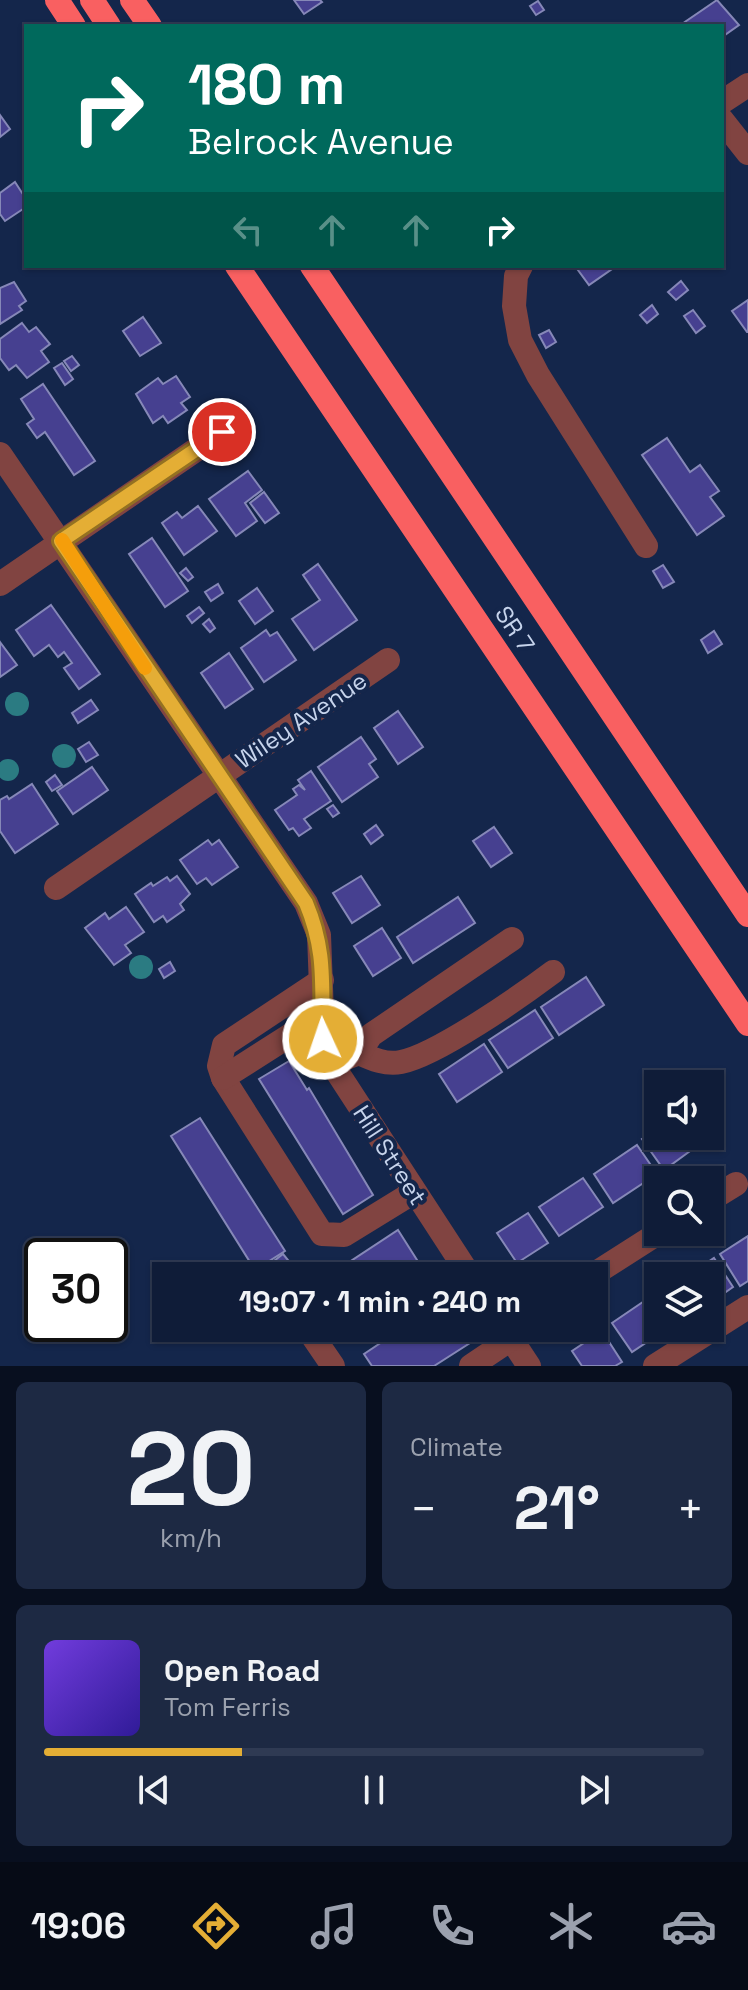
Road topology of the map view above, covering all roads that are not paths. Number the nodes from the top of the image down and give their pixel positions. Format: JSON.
{"nodes":[{"id":1,"x":57,"y":0,"type":"edge"},
{"id":2,"x":92,"y":0,"type":"edge"},
{"id":3,"x":132,"y":0,"type":"edge"},
{"id":4,"x":73,"y":24,"type":"edge"},
{"id":5,"x":108,"y":24,"type":"edge"},
{"id":6,"x":149,"y":24,"type":"edge"},
{"id":7,"x":748,"y":85,"type":"edge"},
{"id":8,"x":724,"y":101,"type":"edge"},
{"id":9,"x":724,"y":123,"type":"edge"},
{"id":10,"x":748,"y":153,"type":"edge"},
{"id":11,"x":238,"y":268,"type":"edge"},
{"id":12,"x":313,"y":268,"type":"edge"},
{"id":13,"x":520,"y":268,"type":"edge"},
{"id":14,"x":222,"y":432,"type":"dead end"},
{"id":15,"x":0,"y":454,"type":"edge"},
{"id":16,"x":61,"y":541,"type":"junction"},
{"id":17,"x":646,"y":546,"type":"dead end"},
{"id":18,"x":0,"y":584,"type":"edge"},
{"id":19,"x":388,"y":660,"type":"dead end"},
{"id":20,"x":218,"y":777,"type":"junction"},
{"id":21,"x":56,"y":888,"type":"dead end"},
{"id":22,"x":748,"y":915,"type":"edge"},
{"id":23,"x":512,"y":939,"type":"dead end"},
{"id":24,"x":553,"y":972,"type":"dead end"},
{"id":25,"x":322,"y":980,"type":"junction"},
{"id":26,"x":322,"y":1015,"type":"junction"},
{"id":27,"x":748,"y":1024,"type":"edge"},
{"id":28,"x":359,"y":1053,"type":"junction"},
{"id":29,"x":332,"y":1064,"type":"junction"},
{"id":30,"x":223,"y":1078,"type":"junction"},
{"id":31,"x":736,"y":1184,"type":"dead end"},
{"id":32,"x":724,"y":1191,"type":"edge"},
{"id":33,"x":414,"y":1192,"type":"junction"},
{"id":34,"x":644,"y":1242,"type":"edge"},
{"id":35,"x":461,"y":1262,"type":"edge"},
{"id":36,"x":608,"y":1265,"type":"edge"},
{"id":37,"x":748,"y":1307,"type":"edge"},
{"id":38,"x":317,"y":1342,"type":"edge"},
{"id":39,"x":496,"y":1342,"type":"edge"},
{"id":40,"x":514,"y":1342,"type":"edge"},
{"id":41,"x":333,"y":1366,"type":"edge"},
{"id":42,"x":471,"y":1366,"type":"edge"},
{"id":43,"x":529,"y":1366,"type":"edge"},
{"id":44,"x":655,"y":1366,"type":"edge"}],
"edges":[{"from":1,"to":4,"type":"highway"},
{"from":2,"to":5,"type":"highway"},
{"from":3,"to":6,"type":"highway"},
{"from":7,"to":8,"type":"street"},
{"from":9,"to":10,"type":"street"},
{"from":11,"to":27,"type":"highway","name":"SR 7","number":"SR 7"},
{"from":12,"to":22,"type":"highway","name":"SR 7","number":"SR 7"},
{"from":13,"to":17,"type":"street"},
{"from":14,"to":16,"type":"street"},
{"from":15,"to":16,"type":"street","name":"Hill Street"},
{"from":16,"to":18,"type":"street"},
{"from":16,"to":20,"type":"street","name":"Hill Street"},
{"from":19,"to":20,"type":"street","name":"Wiley Avenue"},
{"from":20,"to":21,"type":"street","name":"Wiley Avenue"},
{"from":20,"to":25,"type":"street","name":"Hill Street"},
{"from":23,"to":28,"type":"street"},
{"from":24,"to":28,"type":"street"},
{"from":25,"to":26,"type":"street","name":"Hill Street"},
{"from":25,"to":30,"type":"street"},
{"from":26,"to":29,"type":"street","name":"Hill Street"},
{"from":26,"to":30,"type":"street"},
{"from":28,"to":29,"type":"street"},
{"from":29,"to":33,"type":"street","name":"Hill Street"},
{"from":30,"to":33,"type":"street"},
{"from":31,"to":32,"type":"street"},
{"from":33,"to":35,"type":"street","name":"Hill Street"},
{"from":34,"to":36,"type":"street"},
{"from":37,"to":44,"type":"street"},
{"from":38,"to":41,"type":"street"},
{"from":39,"to":42,"type":"street"},
{"from":40,"to":43,"type":"street"}]}
